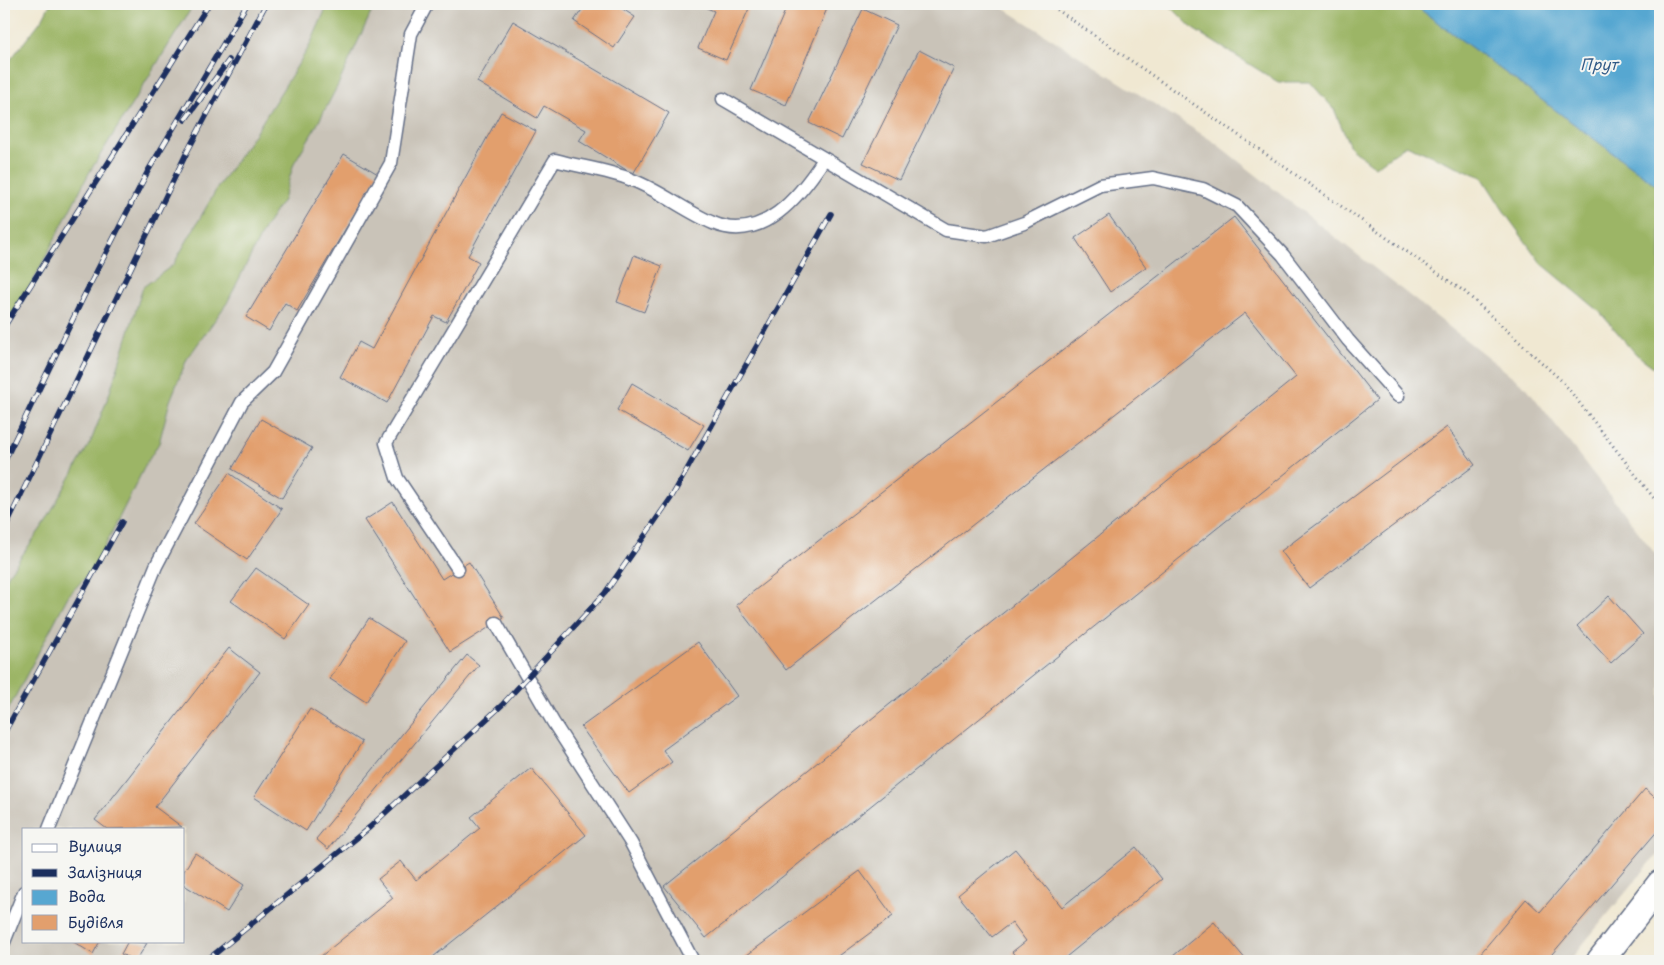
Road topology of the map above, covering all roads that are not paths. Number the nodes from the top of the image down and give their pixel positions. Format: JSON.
{"nodes":[{"id":1,"x":427,"y":4,"type":"edge"},
{"id":2,"x":723,"y":99,"type":"dead end"},
{"id":3,"x":824,"y":159,"type":"junction"},
{"id":4,"x":1398,"y":396,"type":"dead end"},
{"id":5,"x":458,"y":569,"type":"dead end"},
{"id":6,"x":496,"y":623,"type":"dead end"},
{"id":7,"x":49,"y":828,"type":"edge"},
{"id":8,"x":1660,"y":884,"type":"edge"},
{"id":9,"x":22,"y":897,"type":"edge"},
{"id":10,"x":4,"y":942,"type":"edge"},
{"id":11,"x":693,"y":961,"type":"edge"},
{"id":12,"x":1600,"y":961,"type":"edge"}],
"edges":[{"from":1,"to":7,"type":"lane"},
{"from":2,"to":3,"type":"lane"},
{"from":3,"to":4,"type":"lane"},
{"from":3,"to":5,"type":"lane"},
{"from":6,"to":11,"type":"lane"},
{"from":8,"to":12,"type":"street"},
{"from":9,"to":10,"type":"lane"}]}
